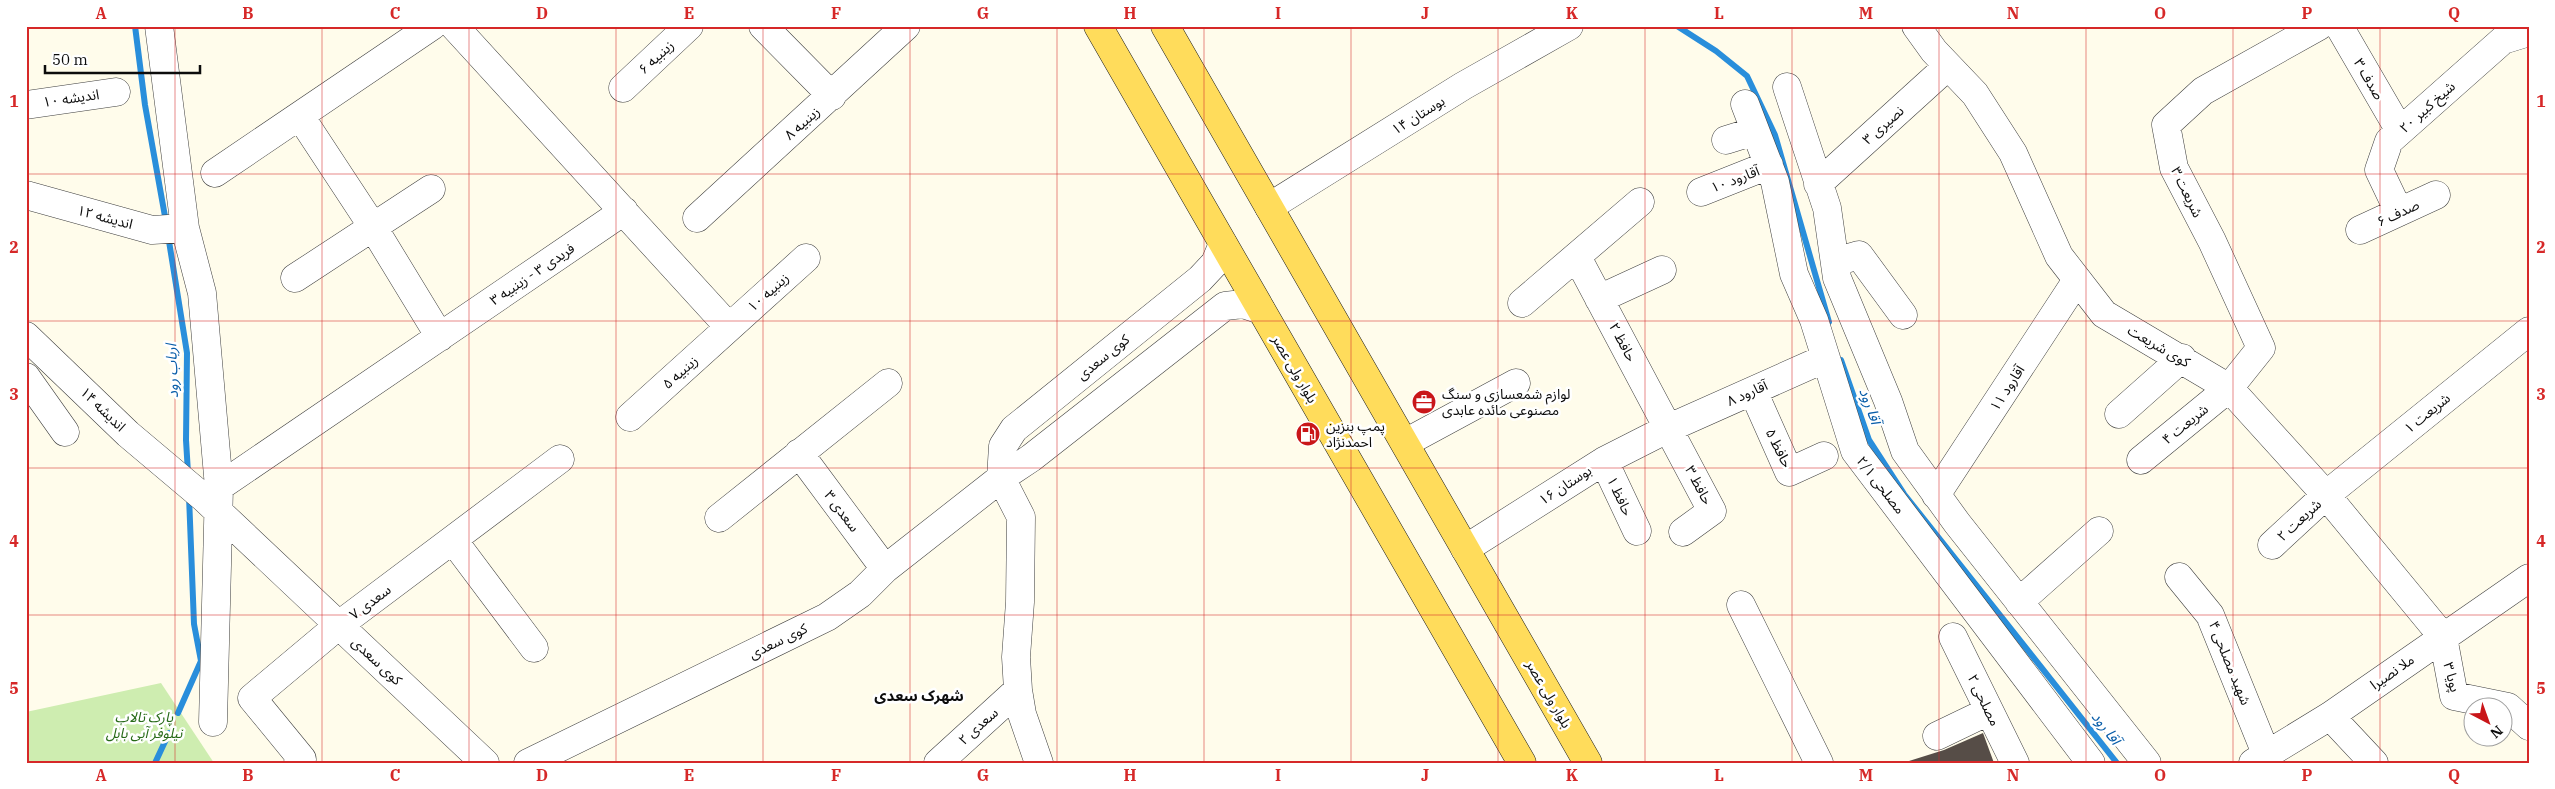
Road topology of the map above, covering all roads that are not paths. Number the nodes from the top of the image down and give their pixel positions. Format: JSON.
{"nodes":[{"id":1,"x":159,"y":26,"type":"edge"},
{"id":2,"x":432,"y":26,"type":"edge"},
{"id":3,"x":689,"y":26,"type":"edge"},
{"id":4,"x":763,"y":26,"type":"edge"},
{"id":5,"x":906,"y":26,"type":"edge"},
{"id":6,"x":1098,"y":26,"type":"edge"},
{"id":7,"x":1165,"y":26,"type":"edge"},
{"id":8,"x":1569,"y":26,"type":"edge"},
{"id":9,"x":1916,"y":26,"type":"edge"},
{"id":10,"x":2320,"y":26,"type":"edge"},
{"id":11,"x":2339,"y":26,"type":"edge"},
{"id":12,"x":470,"y":32,"type":"edge"},
{"id":13,"x":2528,"y":35,"type":"edge"},
{"id":14,"x":1948,"y":66,"type":"junction"},
{"id":15,"x":1787,"y":87,"type":"dead end"},
{"id":16,"x":624,"y":88,"type":"dead end"},
{"id":17,"x":116,"y":92,"type":"dead end"},
{"id":18,"x":832,"y":96,"type":"junction"},
{"id":19,"x":1745,"y":104,"type":"dead end"},
{"id":20,"x":26,"y":105,"type":"edge"},
{"id":21,"x":300,"y":116,"type":"junction"},
{"id":22,"x":1755,"y":131,"type":"junction"},
{"id":23,"x":2400,"y":131,"type":"junction"},
{"id":24,"x":1726,"y":140,"type":"dead end"},
{"id":25,"x":1769,"y":166,"type":"junction"},
{"id":26,"x":215,"y":173,"type":"dead end"},
{"id":27,"x":1818,"y":184,"type":"junction"},
{"id":28,"x":431,"y":189,"type":"dead end"},
{"id":29,"x":1701,"y":192,"type":"dead end"},
{"id":30,"x":2436,"y":195,"type":"dead end"},
{"id":31,"x":26,"y":196,"type":"edge"},
{"id":32,"x":1640,"y":202,"type":"dead end"},
{"id":33,"x":1269,"y":208,"type":"junction"},
{"id":34,"x":624,"y":211,"type":"junction"},
{"id":35,"x":2399,"y":212,"type":"junction"},
{"id":36,"x":697,"y":218,"type":"dead end"},
{"id":37,"x":373,"y":227,"type":"junction"},
{"id":38,"x":186,"y":228,"type":"junction"},
{"id":39,"x":2360,"y":230,"type":"dead end"},
{"id":40,"x":1223,"y":244,"type":"junction"},
{"id":41,"x":1577,"y":256,"type":"junction"},
{"id":42,"x":806,"y":258,"type":"dead end"},
{"id":43,"x":1835,"y":262,"type":"junction"},
{"id":44,"x":1662,"y":270,"type":"dead end"},
{"id":45,"x":295,"y":278,"type":"dead end"},
{"id":46,"x":2077,"y":280,"type":"junction"},
{"id":47,"x":1599,"y":299,"type":"junction"},
{"id":48,"x":1522,"y":303,"type":"dead end"},
{"id":49,"x":1261,"y":310,"type":"junction"},
{"id":50,"x":1904,"y":315,"type":"dead end"},
{"id":51,"x":730,"y":327,"type":"junction"},
{"id":52,"x":2529,"y":331,"type":"edge"},
{"id":53,"x":26,"y":336,"type":"edge"},
{"id":54,"x":440,"y":337,"type":"junction"},
{"id":55,"x":1826,"y":358,"type":"junction"},
{"id":56,"x":2182,"y":358,"type":"junction"},
{"id":57,"x":26,"y":377,"type":"edge"},
{"id":58,"x":888,"y":383,"type":"dead end"},
{"id":59,"x":1516,"y":383,"type":"dead end"},
{"id":60,"x":2229,"y":388,"type":"junction"},
{"id":61,"x":1753,"y":391,"type":"junction"},
{"id":62,"x":2119,"y":414,"type":"dead end"},
{"id":63,"x":630,"y":417,"type":"dead end"},
{"id":64,"x":1669,"y":428,"type":"junction"},
{"id":65,"x":65,"y":432,"type":"dead end"},
{"id":66,"x":1405,"y":443,"type":"junction"},
{"id":67,"x":799,"y":454,"type":"junction"},
{"id":68,"x":1824,"y":456,"type":"dead end"},
{"id":69,"x":560,"y":460,"type":"dead end"},
{"id":70,"x":2141,"y":460,"type":"dead end"},
{"id":71,"x":1604,"y":461,"type":"junction"},
{"id":72,"x":1001,"y":478,"type":"junction"},
{"id":73,"x":1936,"y":495,"type":"junction"},
{"id":74,"x":2326,"y":495,"type":"junction"},
{"id":75,"x":214,"y":499,"type":"junction"},
{"id":76,"x":719,"y":518,"type":"dead end"},
{"id":77,"x":1637,"y":531,"type":"dead end"},
{"id":78,"x":2099,"y":531,"type":"dead end"},
{"id":79,"x":1683,"y":532,"type":"dead end"},
{"id":80,"x":453,"y":540,"type":"junction"},
{"id":81,"x":2272,"y":545,"type":"dead end"},
{"id":82,"x":1466,"y":549,"type":"junction"},
{"id":83,"x":885,"y":569,"type":"junction"},
{"id":84,"x":2179,"y":577,"type":"dead end"},
{"id":85,"x":2529,"y":578,"type":"edge"},
{"id":86,"x":2019,"y":602,"type":"junction"},
{"id":87,"x":1741,"y":605,"type":"dead end"},
{"id":88,"x":339,"y":625,"type":"junction"},
{"id":89,"x":1953,"y":637,"type":"dead end"},
{"id":90,"x":2443,"y":637,"type":"junction"},
{"id":91,"x":534,"y":648,"type":"dead end"},
{"id":92,"x":1018,"y":690,"type":"junction"},
{"id":93,"x":1990,"y":711,"type":"junction"},
{"id":94,"x":2330,"y":716,"type":"junction"},
{"id":95,"x":213,"y":722,"type":"dead end"},
{"id":96,"x":2529,"y":726,"type":"edge"},
{"id":97,"x":1937,"y":736,"type":"dead end"},
{"id":98,"x":2260,"y":759,"type":"edge"},
{"id":99,"x":298,"y":763,"type":"edge"},
{"id":100,"x":485,"y":763,"type":"edge"},
{"id":101,"x":528,"y":763,"type":"edge"},
{"id":102,"x":938,"y":763,"type":"edge"},
{"id":103,"x":1039,"y":763,"type":"edge"},
{"id":104,"x":1522,"y":763,"type":"edge"},
{"id":105,"x":1588,"y":763,"type":"edge"},
{"id":106,"x":1819,"y":763,"type":"edge"},
{"id":107,"x":2015,"y":763,"type":"edge"},
{"id":108,"x":2092,"y":763,"type":"edge"},
{"id":109,"x":2147,"y":763,"type":"edge"},
{"id":110,"x":2374,"y":763,"type":"edge"}],
"edges":[{"from":1,"to":38,"type":"street"},
{"from":2,"to":21,"type":"street"},
{"from":3,"to":16,"type":"street","name":"زینبیه ۶"},
{"from":4,"to":18,"type":"street"},
{"from":5,"to":18,"type":"street","name":"زینبیه ۸"},
{"from":6,"to":40,"type":"main road","name":"بلوار ولی عصر"},
{"from":7,"to":33,"type":"main road","name":"بلوار ولی عصر"},
{"from":8,"to":33,"type":"street","name":"بوستان ۱۴"},
{"from":9,"to":14,"type":"street","name":"کوی شریعت"},
{"from":10,"to":60,"type":"street","name":"شریعت ۳"},
{"from":11,"to":23,"type":"street","name":"صدف ۳"},
{"from":12,"to":34,"type":"street"},
{"from":13,"to":23,"type":"street","name":"شیخ کبیر ۲۰"},
{"from":14,"to":27,"type":"street","name":"نصیری ۳"},
{"from":14,"to":46,"type":"street","name":"کوی شریعت"},
{"from":15,"to":27,"type":"street"},
{"from":17,"to":20,"type":"street","name":"اندیشه ۱۰"},
{"from":18,"to":36,"type":"street","name":"زینبیه ۸"},
{"from":19,"to":22,"type":"street","name":"مصلحی ۲/۱"},
{"from":21,"to":26,"type":"street"},
{"from":21,"to":37,"type":"street"},
{"from":22,"to":24,"type":"street"},
{"from":22,"to":25,"type":"street","name":"مصلحی ۲/۱"},
{"from":23,"to":35,"type":"street","name":"شیخ کبیر ۲۰"},
{"from":25,"to":29,"type":"street","name":"آقارود ۱۰"},
{"from":25,"to":55,"type":"street","name":"مصلحی ۲/۱"},
{"from":27,"to":43,"type":"street"},
{"from":28,"to":37,"type":"street"},
{"from":30,"to":35,"type":"street","name":"صدف ۶"},
{"from":31,"to":38,"type":"street","name":"اندیشه ۱۲"},
{"from":32,"to":41,"type":"street"},
{"from":33,"to":66,"type":"main road","name":"بلوار ولی عصر"},
{"from":34,"to":51,"type":"street"},
{"from":34,"to":54,"type":"street","name":"فریدی ۳ - زینبیه ۳"},
{"from":35,"to":39,"type":"street","name":"صدف ۶"},
{"from":37,"to":45,"type":"street"},
{"from":37,"to":54,"type":"street"},
{"from":38,"to":75,"type":"street"},
{"from":40,"to":49,"type":"main road","name":"بلوار ولی عصر"},
{"from":40,"to":72,"type":"street","name":"کوی سعدی"},
{"from":41,"to":47,"type":"street","name":"حافظ ۲"},
{"from":41,"to":48,"type":"street"},
{"from":42,"to":51,"type":"street","name":"زینبیه ۱۰"},
{"from":43,"to":50,"type":"street"},
{"from":43,"to":73,"type":"street"},
{"from":44,"to":47,"type":"street"},
{"from":46,"to":56,"type":"street","name":"کوی شریعت"},
{"from":46,"to":73,"type":"street","name":"آقارود ۱۱"},
{"from":47,"to":64,"type":"street","name":"حافظ ۲"},
{"from":49,"to":72,"type":"street","name":"کوی سعدی"},
{"from":49,"to":104,"type":"main road","name":"بلوار ولی عصر"},
{"from":51,"to":63,"type":"street","name":"زینبیه ۵"},
{"from":52,"to":74,"type":"street","name":"شریعت ۱"},
{"from":53,"to":75,"type":"street","name":"اندیشه ۱۴"},
{"from":54,"to":75,"type":"street","name":"فریدی ۳ - زینبیه ۳"},
{"from":55,"to":61,"type":"street","name":"آقارود ۸"},
{"from":55,"to":108,"type":"street","name":"مصلحی ۲/۱"},
{"from":56,"to":60,"type":"street","name":"کوی شریعت"},
{"from":56,"to":62,"type":"street"},
{"from":57,"to":65,"type":"street"},
{"from":58,"to":67,"type":"street"},
{"from":59,"to":66,"type":"street"},
{"from":60,"to":70,"type":"street","name":"شریعت ۴"},
{"from":60,"to":74,"type":"street","name":"کوی شریعت"},
{"from":61,"to":64,"type":"street","name":"آقارود ۸"},
{"from":61,"to":68,"type":"street","name":"حافظ ۵"},
{"from":64,"to":71,"type":"street","name":"بوستان ۱۶"},
{"from":64,"to":79,"type":"street","name":"حافظ ۳"},
{"from":66,"to":82,"type":"main road","name":"بلوار ولی عصر"},
{"from":67,"to":76,"type":"street"},
{"from":67,"to":83,"type":"street","name":"سعدی ۳"},
{"from":69,"to":80,"type":"street","name":"سعدی ۷"},
{"from":71,"to":77,"type":"street","name":"حافظ ۱"},
{"from":71,"to":82,"type":"street","name":"بوستان ۱۶"},
{"from":72,"to":83,"type":"street","name":"کوی سعدی"},
{"from":72,"to":92,"type":"street"},
{"from":73,"to":86,"type":"street"},
{"from":74,"to":81,"type":"street","name":"شریعت ۲"},
{"from":74,"to":90,"type":"street","name":"کوی شریعت"},
{"from":75,"to":88,"type":"street","name":"کوی سعدی"},
{"from":75,"to":95,"type":"street"},
{"from":78,"to":86,"type":"street"},
{"from":80,"to":88,"type":"street","name":"سعدی ۷"},
{"from":80,"to":91,"type":"street"},
{"from":82,"to":105,"type":"main road","name":"بلوار ولی عصر"},
{"from":83,"to":101,"type":"street","name":"کوی سعدی"},
{"from":84,"to":98,"type":"street","name":"شهید مصلحی ۴"},
{"from":85,"to":90,"type":"street","name":"ملا نصیرا"},
{"from":86,"to":109,"type":"street"},
{"from":87,"to":106,"type":"street"},
{"from":88,"to":99,"type":"street","name":"سعدی ۷"},
{"from":88,"to":100,"type":"street","name":"کوی سعدی"},
{"from":89,"to":93,"type":"street","name":"مصلحی ۲"},
{"from":90,"to":94,"type":"street","name":"ملا نصیرا"},
{"from":90,"to":96,"type":"street","name":"پویا ۳"},
{"from":92,"to":102,"type":"street","name":"سعدی ۲"},
{"from":92,"to":103,"type":"street"},
{"from":93,"to":97,"type":"street"},
{"from":93,"to":107,"type":"street","name":"مصلحی ۲"},
{"from":94,"to":98,"type":"street","name":"ملا نصیرا"},
{"from":94,"to":110,"type":"street"}]}
